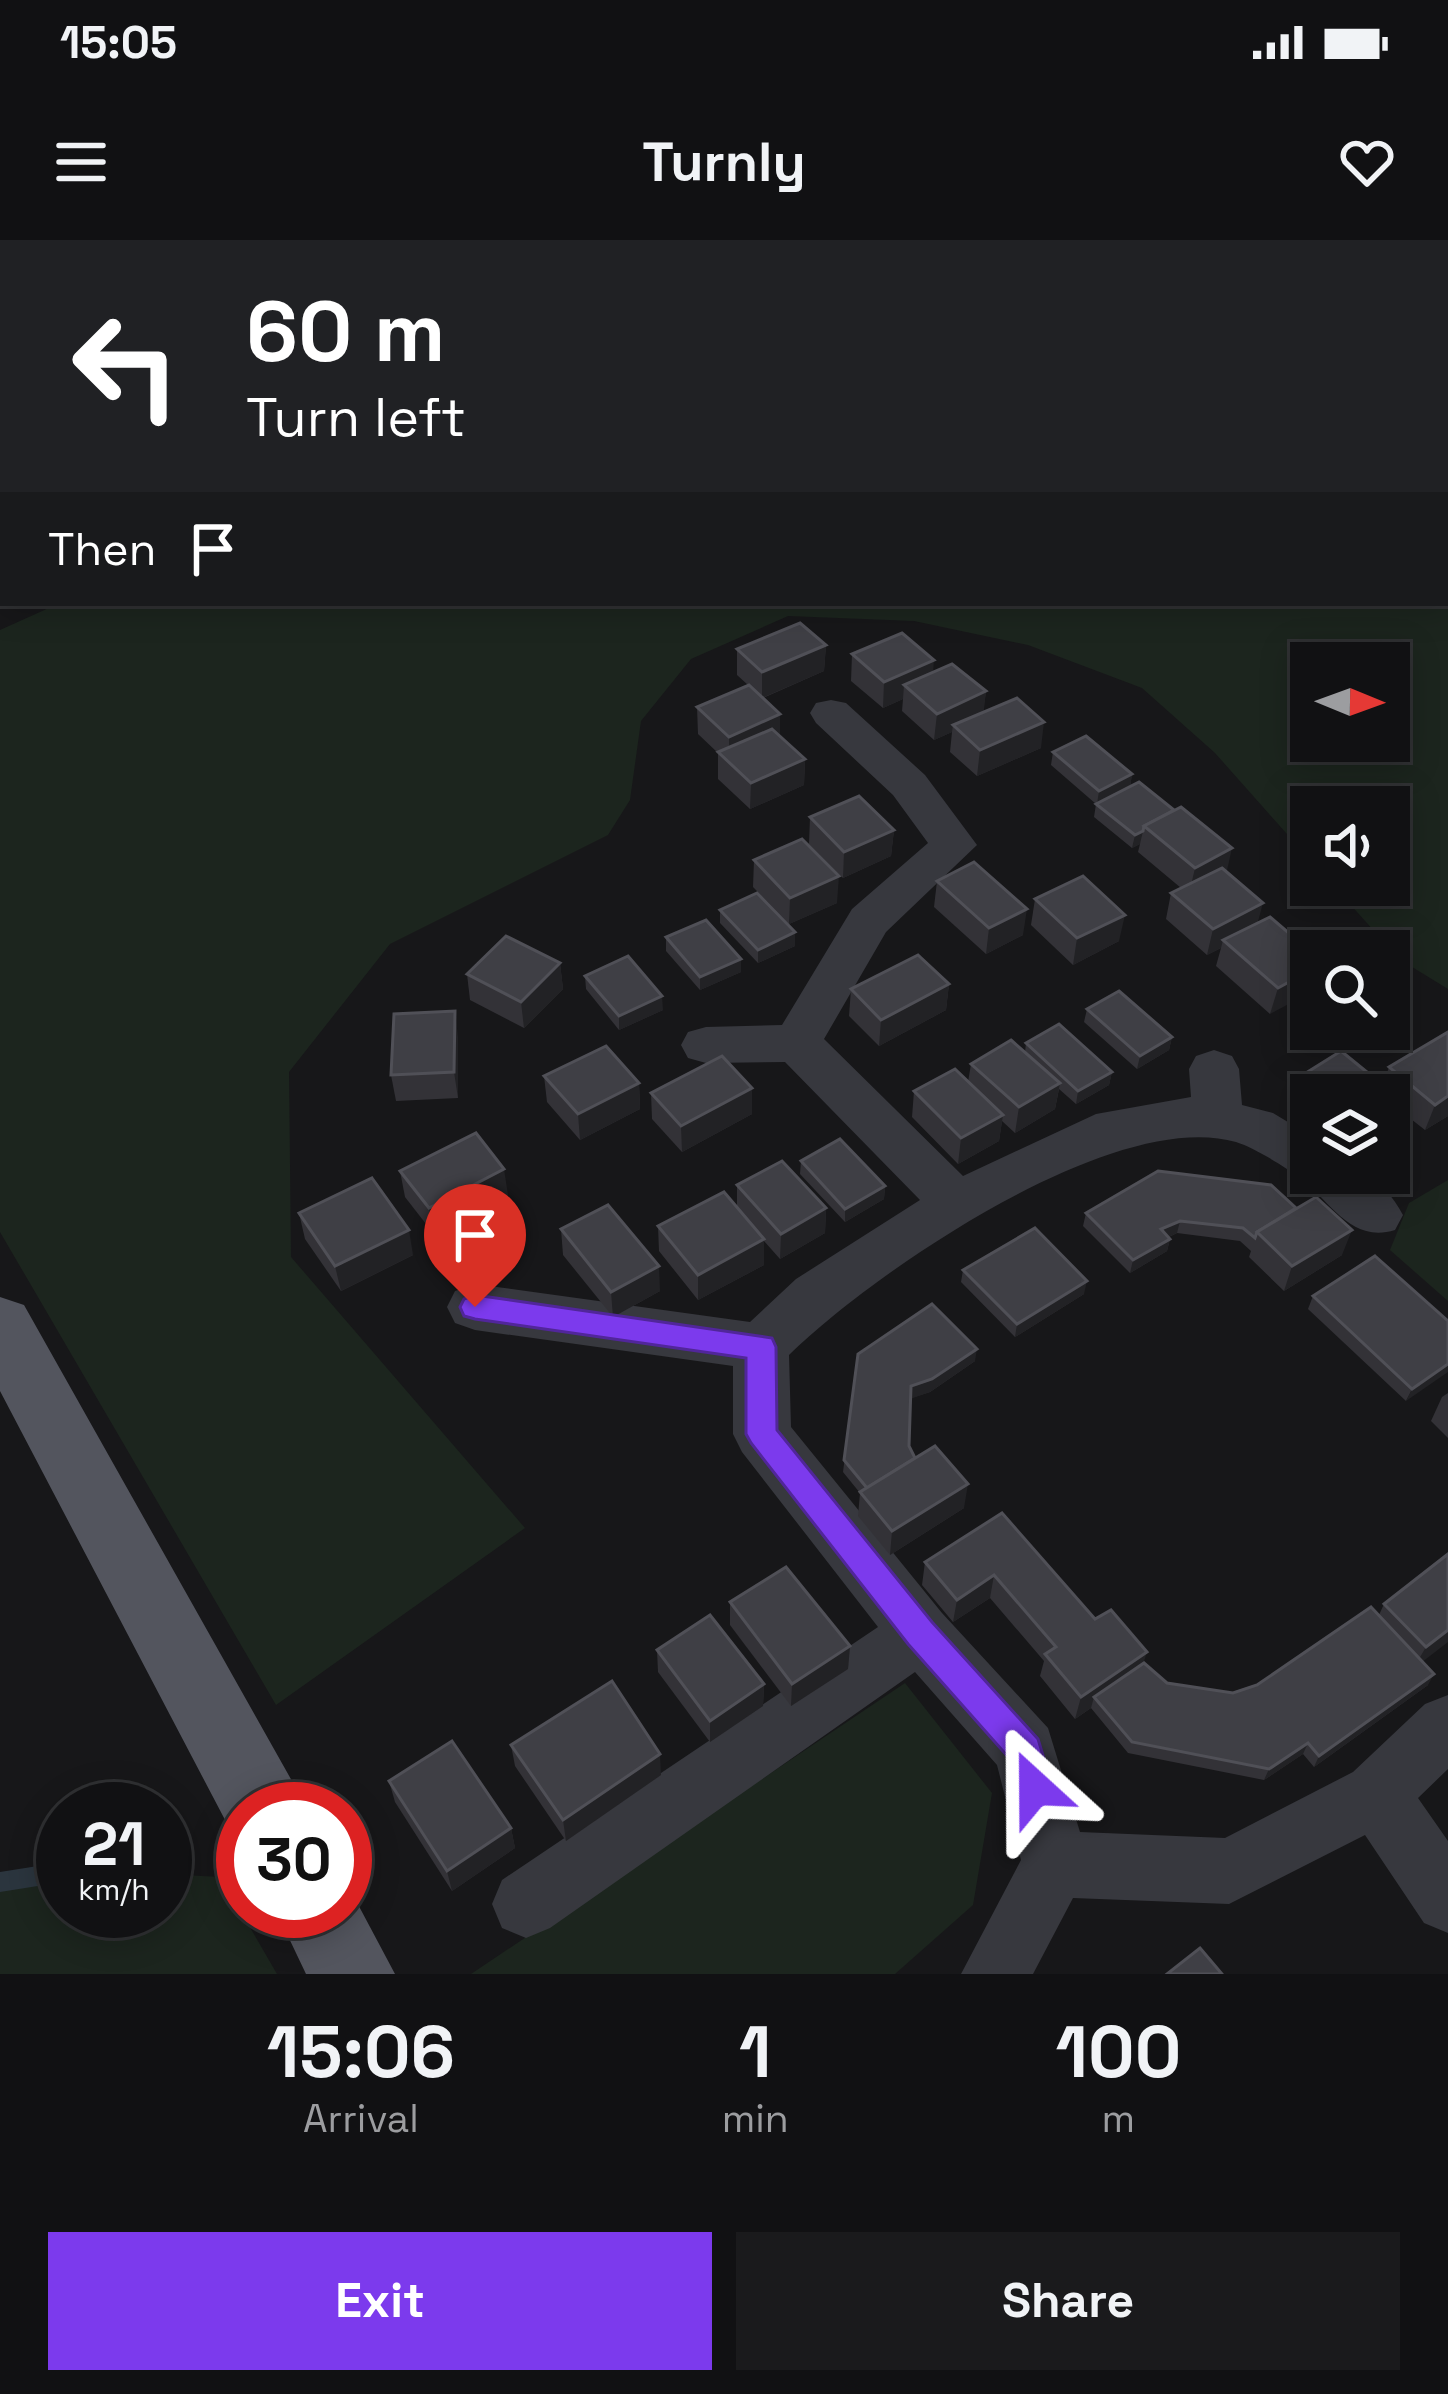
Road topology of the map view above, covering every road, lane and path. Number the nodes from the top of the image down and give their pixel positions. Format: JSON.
{"nodes":[{"id":1,"x":831,"y":713,"type":"dead end"},
{"id":2,"x":797,"y":1043,"type":"junction"},
{"id":3,"x":706,"y":1046,"type":"dead end"},
{"id":4,"x":1290,"y":1148,"type":"edge"},
{"id":5,"x":1350,"y":1194,"type":"edge"},
{"id":6,"x":956,"y":1203,"type":"junction"},
{"id":7,"x":1376,"y":1215,"type":"dead end"},
{"id":8,"x":475,"y":1307,"type":"dead end"},
{"id":9,"x":761,"y":1347,"type":"junction"},
{"id":10,"x":9,"y":1360,"type":"edge"},
{"id":11,"x":920,"y":1633,"type":"junction"},
{"id":12,"x":1448,"y":1725,"type":"edge"},
{"id":13,"x":247,"y":1782,"type":"edge"},
{"id":14,"x":1376,"y":1794,"type":"junction"},
{"id":15,"x":1055,"y":1864,"type":"junction"},
{"id":16,"x":1448,"y":1899,"type":"edge"},
{"id":17,"x":526,"y":1904,"type":"dead end"},
{"id":18,"x":333,"y":1938,"type":"edge"},
{"id":19,"x":352,"y":1974,"type":"edge"},
{"id":20,"x":996,"y":1974,"type":"edge"}],
"edges":[{"from":1,"to":2,"type":"street"},
{"from":2,"to":3,"type":"street"},
{"from":2,"to":6,"type":"street"},
{"from":4,"to":6,"type":"street"},
{"from":5,"to":7,"type":"street"},
{"from":6,"to":9,"type":"street"},
{"from":8,"to":9,"type":"street"},
{"from":9,"to":11,"type":"street"},
{"from":10,"to":13,"type":"main road"},
{"from":11,"to":15,"type":"street"},
{"from":11,"to":17,"type":"street"},
{"from":12,"to":14,"type":"street"},
{"from":14,"to":15,"type":"street"},
{"from":14,"to":16,"type":"street"},
{"from":15,"to":20,"type":"street"},
{"from":18,"to":19,"type":"main road"}]}
